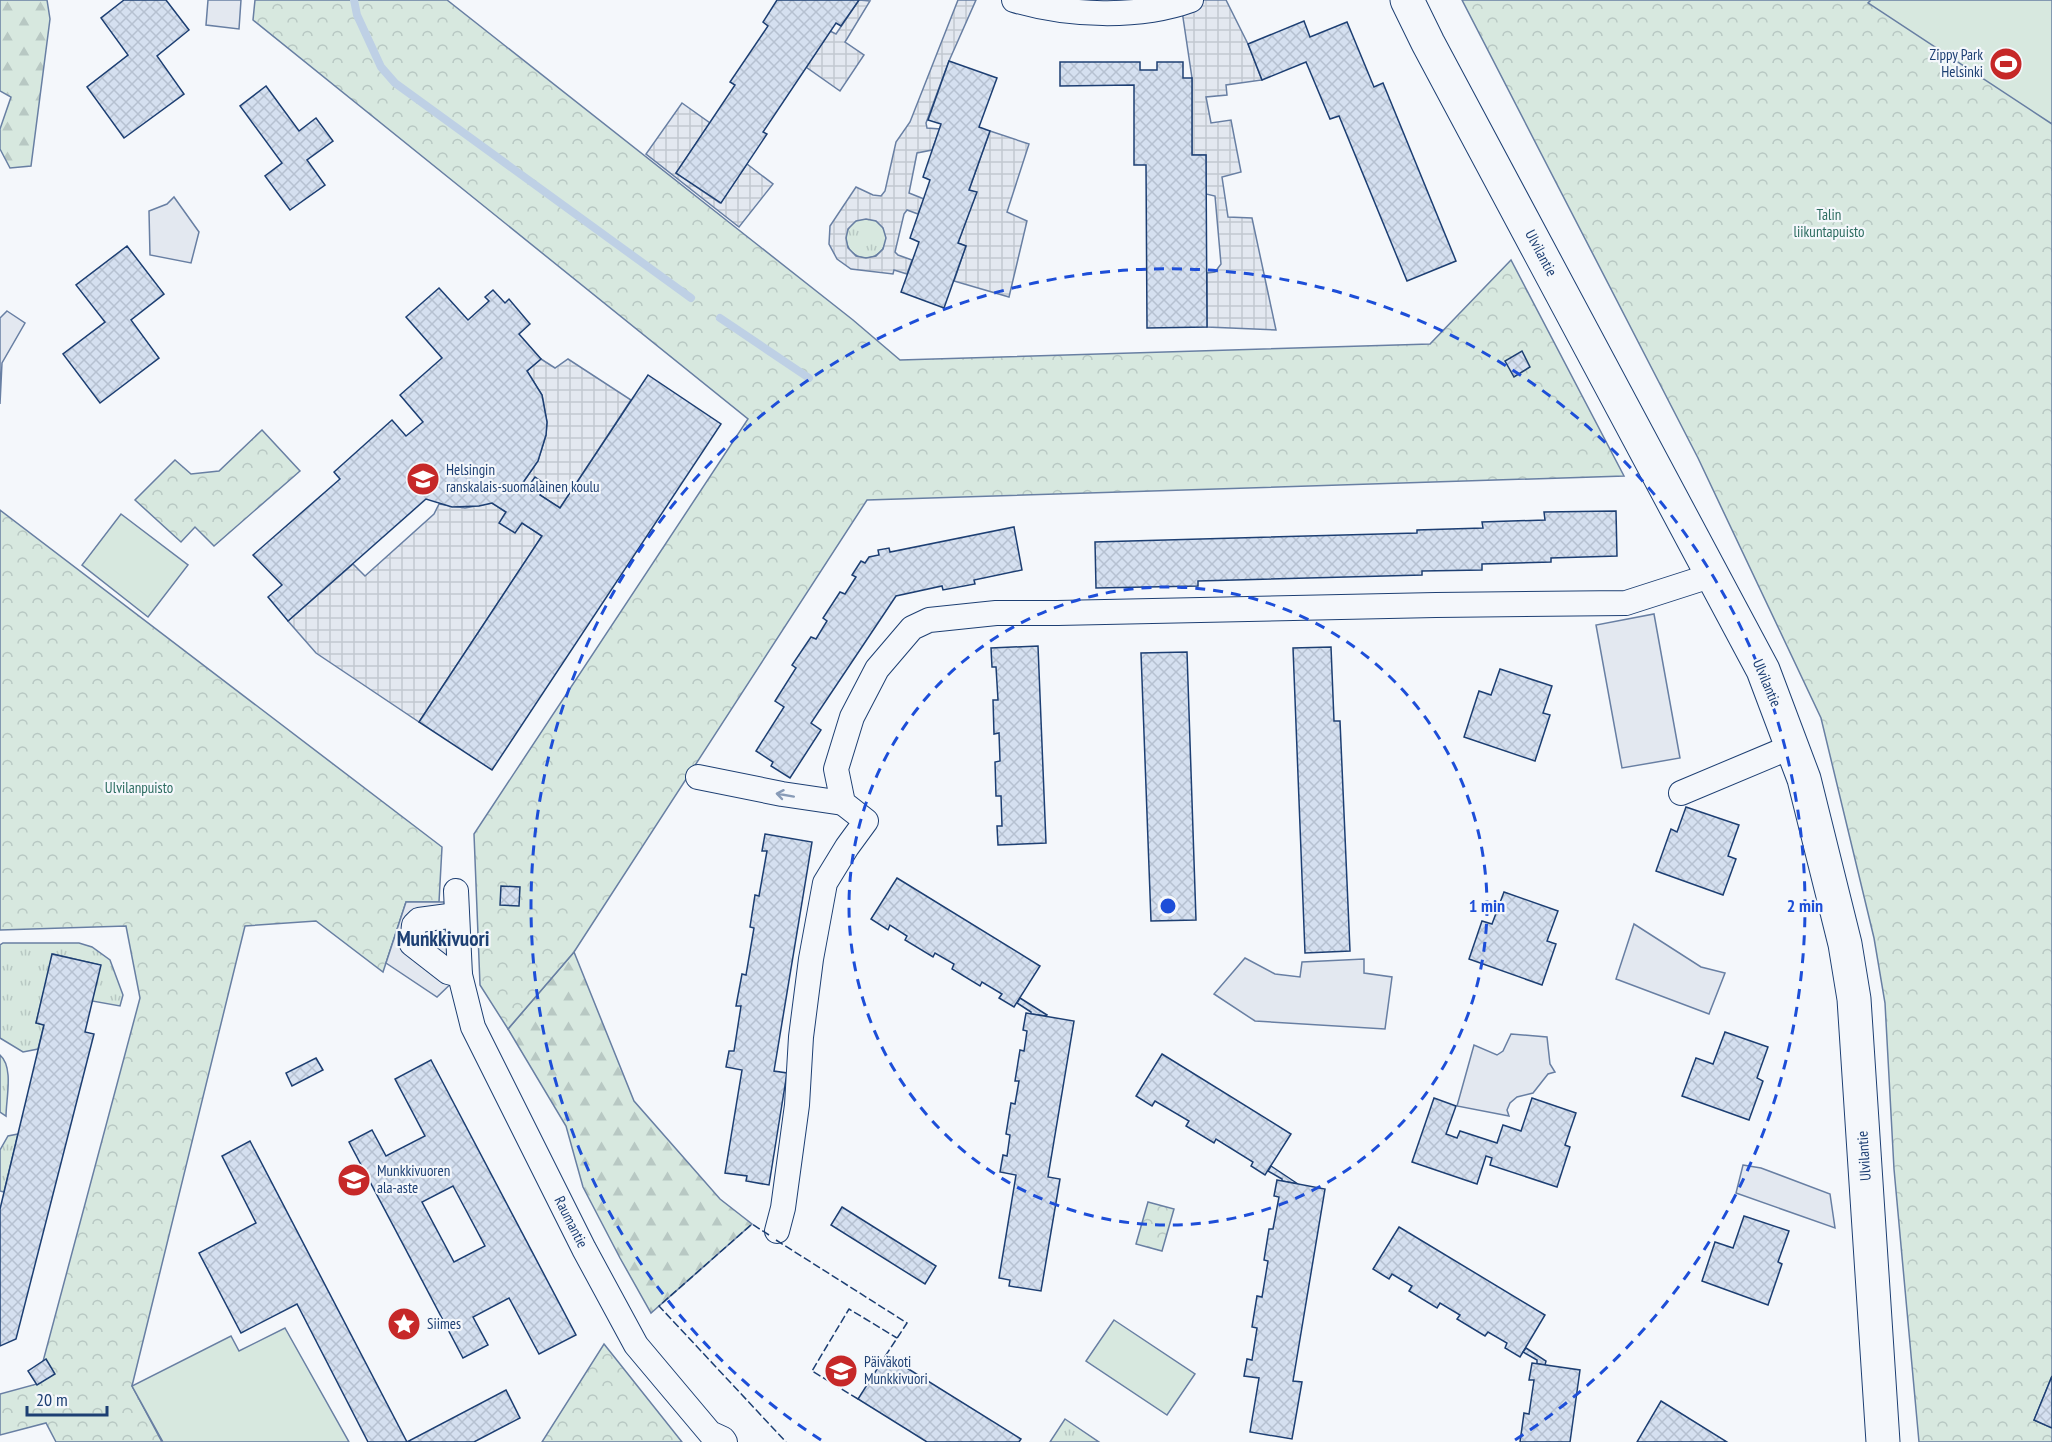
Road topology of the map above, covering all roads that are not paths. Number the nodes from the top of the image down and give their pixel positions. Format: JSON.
{"nodes":[{"id":1,"x":1014,"y":0,"type":"edge"},
{"id":2,"x":1191,"y":0,"type":"edge"},
{"id":3,"x":1407,"y":0,"type":"edge"},
{"id":4,"x":1713,"y":576,"type":"junction"},
{"id":5,"x":1793,"y":746,"type":"junction"},
{"id":6,"x":698,"y":777,"type":"dead end"},
{"id":7,"x":1681,"y":793,"type":"dead end"},
{"id":8,"x":843,"y":803,"type":"junction"},
{"id":9,"x":456,"y":891,"type":"dead end"},
{"id":10,"x":456,"y":915,"type":"junction"},
{"id":11,"x":460,"y":975,"type":"junction"},
{"id":12,"x":777,"y":1231,"type":"dead end"},
{"id":13,"x":725,"y":1442,"type":"edge"},
{"id":14,"x":1884,"y":1442,"type":"edge"}],
"edges":[{"from":1,"to":2,"type":"street"},
{"from":3,"to":4,"type":"street","name":"Ulvilantie"},
{"from":4,"to":5,"type":"street","name":"Ulvilantie"},
{"from":4,"to":8,"type":"street"},
{"from":5,"to":7,"type":"street"},
{"from":5,"to":14,"type":"street","name":"Ulvilantie"},
{"from":8,"to":6,"type":"street","one_way":true},
{"from":8,"to":12,"type":"street"},
{"from":9,"to":10,"type":"street","name":"Raumantie"},
{"from":10,"to":11,"type":"street","name":"Raumantie"},
{"from":10,"to":11,"type":"street"},
{"from":11,"to":13,"type":"street","name":"Raumantie"}]}
